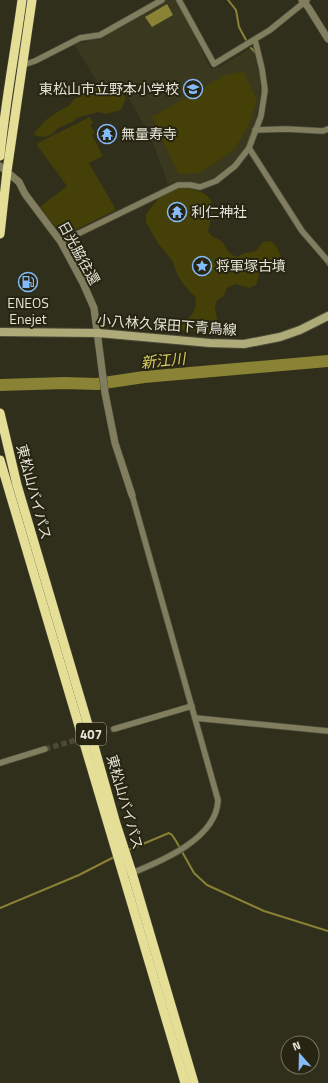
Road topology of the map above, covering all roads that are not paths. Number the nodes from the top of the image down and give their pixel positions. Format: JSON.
{"nodes":[{"id":1,"x":22,"y":0,"type":"edge"},
{"id":2,"x":32,"y":0,"type":"edge"},
{"id":3,"x":162,"y":0,"type":"edge"},
{"id":4,"x":179,"y":0,"type":"edge"},
{"id":5,"x":304,"y":1,"type":"edge"},
{"id":6,"x":328,"y":38,"type":"edge"},
{"id":7,"x":255,"y":40,"type":"junction"},
{"id":8,"x":23,"y":65,"type":"junction"},
{"id":9,"x":328,"y":129,"type":"edge"},
{"id":10,"x":255,"y":130,"type":"junction"},
{"id":11,"x":250,"y":148,"type":"junction"},
{"id":12,"x":0,"y":156,"type":"edge"},
{"id":13,"x":4,"y":168,"type":"edge"},
{"id":14,"x":0,"y":234,"type":"edge"},
{"id":15,"x":61,"y":242,"type":"junction"},
{"id":16,"x":328,"y":262,"type":"edge"},
{"id":17,"x":328,"y":316,"type":"edge"},
{"id":18,"x":0,"y":332,"type":"edge"},
{"id":19,"x":98,"y":333,"type":"junction"},
{"id":20,"x":0,"y":413,"type":"edge"},
{"id":21,"x":0,"y":460,"type":"edge"},
{"id":22,"x":132,"y":494,"type":"joint"},
{"id":23,"x":192,"y":706,"type":"junction"},
{"id":24,"x":195,"y":718,"type":"junction"},
{"id":25,"x":114,"y":729,"type":"tunnel mouth"},
{"id":26,"x":328,"y":730,"type":"edge"},
{"id":27,"x":45,"y":749,"type":"tunnel mouth"},
{"id":28,"x":0,"y":763,"type":"edge"},
{"id":29,"x":132,"y":872,"type":"junction"},
{"id":30,"x":185,"y":1083,"type":"edge"},
{"id":31,"x":194,"y":1083,"type":"edge"}],
"edges":[{"from":1,"to":12,"type":"highway"},
{"from":2,"to":8,"type":"highway"},
{"from":3,"to":8,"type":"street"},
{"from":4,"to":7,"type":"street"},
{"from":5,"to":6,"type":"street"},
{"from":5,"to":7,"type":"street"},
{"from":7,"to":10,"type":"street"},
{"from":8,"to":13,"type":"highway"},
{"from":9,"to":10,"type":"street"},
{"from":10,"to":11,"type":"street"},
{"from":11,"to":15,"type":"street"},
{"from":11,"to":16,"type":"street"},
{"from":13,"to":14,"type":"highway"},
{"from":13,"to":15,"type":"street","name":"日光脇往還"},
{"from":15,"to":19,"type":"street","name":"日光脇往還"},
{"from":17,"to":19,"type":"main road","name":"小八林久保田下青鳥線"},
{"from":18,"to":19,"type":"main road","name":"小八林久保田下青鳥線"},
{"from":19,"to":22,"type":"street","name":"日光脇往還"},
{"from":20,"to":29,"type":"highway","name":"東松山バイパス","number":"407"},
{"from":21,"to":30,"type":"highway","name":"東松山バイパス","number":"407"},
{"from":22,"to":23,"type":"street"},
{"from":23,"to":24,"type":"street"},
{"from":23,"to":25,"type":"street"},
{"from":24,"to":26,"type":"street"},
{"from":24,"to":29,"type":"street"},
{"from":27,"to":28,"type":"street"},
{"from":29,"to":31,"type":"highway","name":"東松山バイパス","number":"407"}]}
